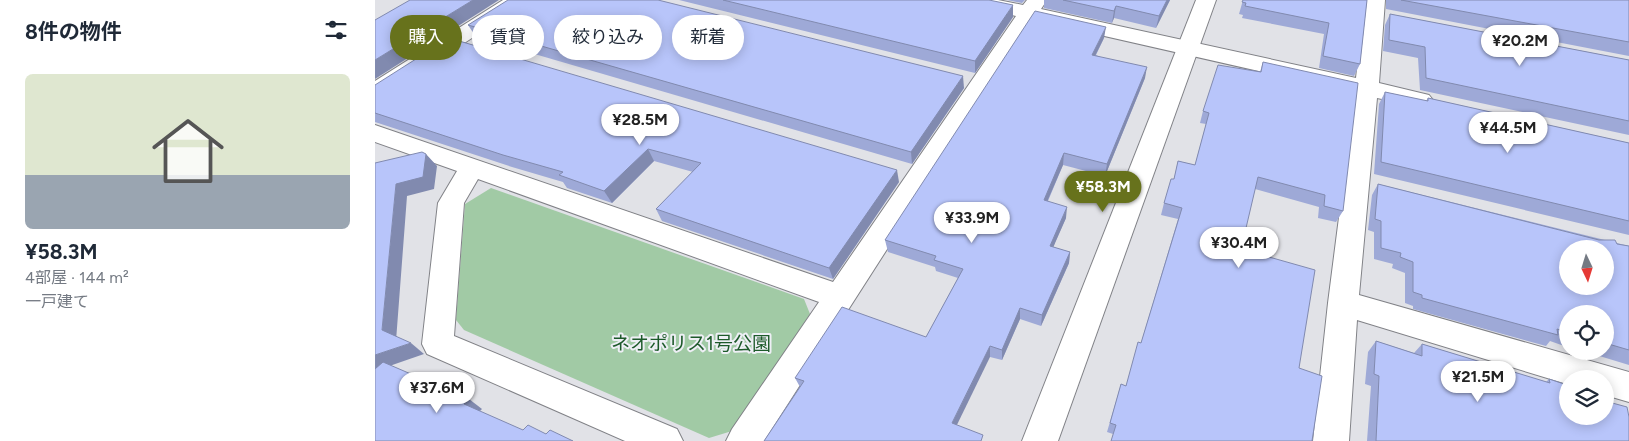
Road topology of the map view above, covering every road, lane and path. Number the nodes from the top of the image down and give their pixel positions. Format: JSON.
{"nodes":[{"id":1,"x":517,"y":0,"type":"edge"},
{"id":2,"x":971,"y":0,"type":"edge"},
{"id":3,"x":1205,"y":0,"type":"edge"},
{"id":4,"x":1033,"y":6,"type":"edge"},
{"id":5,"x":1381,"y":11,"type":"edge"},
{"id":6,"x":462,"y":35,"type":"edge"},
{"id":7,"x":1187,"y":47,"type":"junction"},
{"id":8,"x":423,"y":60,"type":"edge"},
{"id":9,"x":1367,"y":89,"type":"junction"},
{"id":10,"x":375,"y":91,"type":"edge"},
{"id":11,"x":1444,"y":106,"type":"edge"},
{"id":12,"x":375,"y":133,"type":"edge"},
{"id":13,"x":472,"y":168,"type":"junction"},
{"id":14,"x":838,"y":296,"type":"junction"},
{"id":15,"x":1343,"y":303,"type":"junction"},
{"id":16,"x":1573,"y":370,"type":"edge"},
{"id":17,"x":1614,"y":382,"type":"edge"},
{"id":18,"x":1629,"y":386,"type":"edge"},
{"id":19,"x":665,"y":441,"type":"edge"},
{"id":20,"x":744,"y":441,"type":"edge"},
{"id":21,"x":1040,"y":441,"type":"edge"},
{"id":22,"x":1331,"y":441,"type":"edge"}],
"edges":[{"from":1,"to":6,"type":"street"},
{"from":2,"to":4,"type":"street"},
{"from":3,"to":7,"type":"street"},
{"from":4,"to":7,"type":"street"},
{"from":4,"to":14,"type":"street"},
{"from":5,"to":9,"type":"street"},
{"from":7,"to":9,"type":"street"},
{"from":7,"to":21,"type":"street"},
{"from":8,"to":10,"type":"street"},
{"from":9,"to":11,"type":"street"},
{"from":9,"to":15,"type":"street"},
{"from":12,"to":13,"type":"street"},
{"from":13,"to":14,"type":"street"},
{"from":13,"to":19,"type":"street"},
{"from":14,"to":20,"type":"street"},
{"from":15,"to":16,"type":"street"},
{"from":15,"to":22,"type":"street"},
{"from":17,"to":18,"type":"street"}]}
